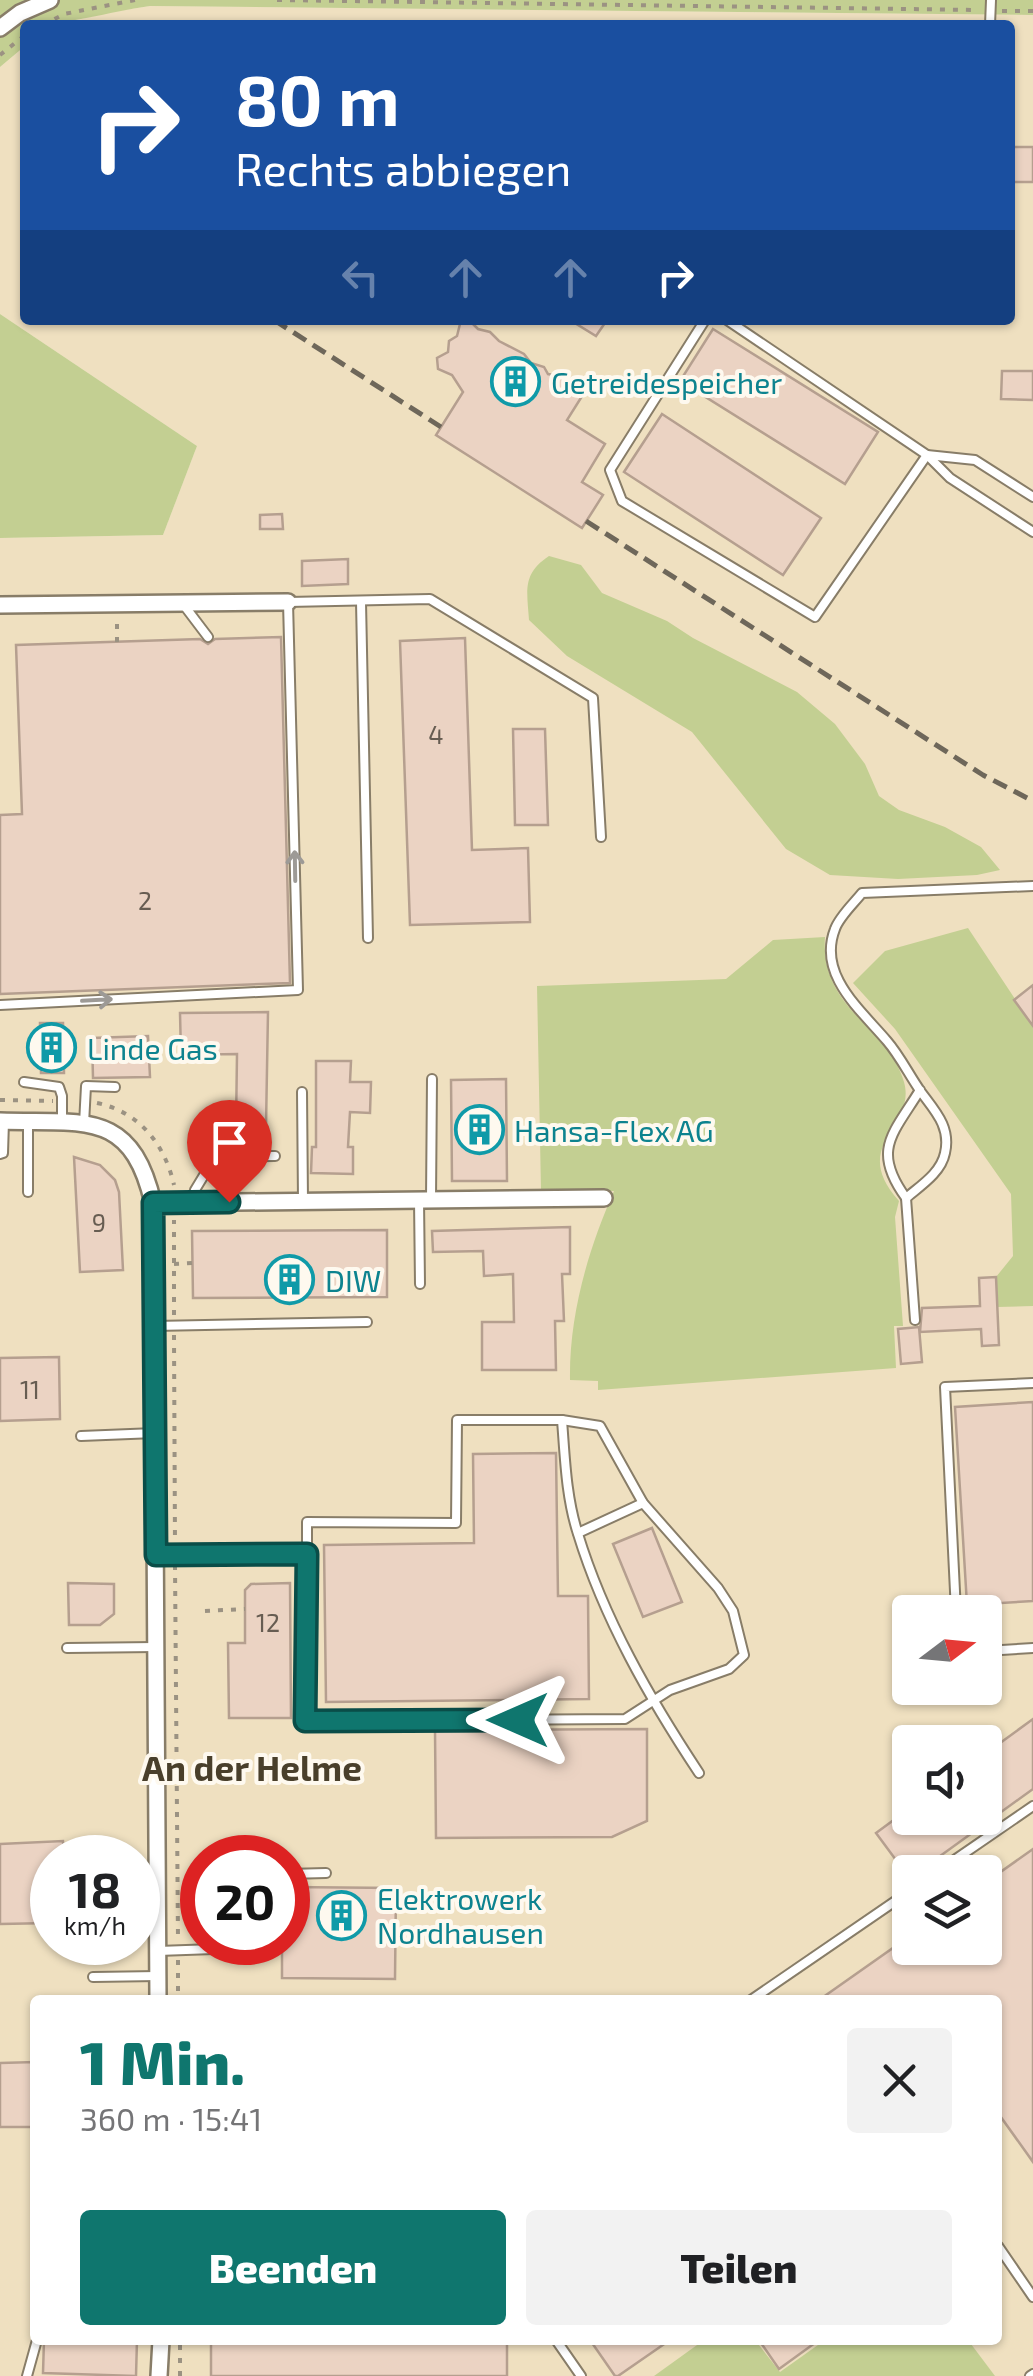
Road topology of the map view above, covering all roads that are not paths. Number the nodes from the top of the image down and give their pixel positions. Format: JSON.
{"nodes":[{"id":1,"x":50,"y":0,"type":"edge"},
{"id":2,"x":0,"y":28,"type":"edge"},
{"id":3,"x":702,"y":325,"type":"edge"},
{"id":4,"x":734,"y":325,"type":"edge"},
{"id":5,"x":927,"y":454,"type":"junction"},
{"id":6,"x":1033,"y":497,"type":"edge"},
{"id":7,"x":1033,"y":532,"type":"edge"},
{"id":8,"x":288,"y":602,"type":"junction"},
{"id":9,"x":361,"y":602,"type":"junction"},
{"id":10,"x":183,"y":604,"type":"junction"},
{"id":11,"x":0,"y":606,"type":"edge"},
{"id":12,"x":208,"y":637,"type":"dead end"},
{"id":13,"x":600,"y":837,"type":"dead end"},
{"id":14,"x":1033,"y":886,"type":"edge"},
{"id":15,"x":368,"y":938,"type":"dead end"},
{"id":16,"x":0,"y":1005,"type":"edge"},
{"id":17,"x":432,"y":1079,"type":"dead end"},
{"id":18,"x":24,"y":1082,"type":"dead end"},
{"id":19,"x":115,"y":1087,"type":"dead end"},
{"id":20,"x":920,"y":1090,"type":"junction"},
{"id":21,"x":302,"y":1092,"type":"dead end"},
{"id":22,"x":2,"y":1121,"type":"edge"},
{"id":23,"x":28,"y":1122,"type":"junction"},
{"id":24,"x":62,"y":1123,"type":"junction"},
{"id":25,"x":84,"y":1124,"type":"junction"},
{"id":26,"x":0,"y":1154,"type":"edge"},
{"id":27,"x":276,"y":1156,"type":"dead end"},
{"id":28,"x":28,"y":1192,"type":"dead end"},
{"id":29,"x":604,"y":1198,"type":"dead end"},
{"id":30,"x":906,"y":1198,"type":"junction"},
{"id":31,"x":425,"y":1200,"type":"junction"},
{"id":32,"x":304,"y":1201,"type":"junction"},
{"id":33,"x":153,"y":1203,"type":"junction"},
{"id":34,"x":192,"y":1203,"type":"junction"},
{"id":35,"x":420,"y":1284,"type":"dead end"},
{"id":36,"x":914,"y":1320,"type":"dead end"},
{"id":37,"x":367,"y":1322,"type":"dead end"},
{"id":38,"x":154,"y":1326,"type":"junction"},
{"id":39,"x":1033,"y":1384,"type":"edge"},
{"id":40,"x":562,"y":1420,"type":"junction"},
{"id":41,"x":154,"y":1432,"type":"junction"},
{"id":42,"x":81,"y":1436,"type":"dead end"},
{"id":43,"x":644,"y":1503,"type":"junction"},
{"id":44,"x":578,"y":1533,"type":"junction"},
{"id":45,"x":307,"y":1554,"type":"junction"},
{"id":46,"x":156,"y":1555,"type":"junction"},
{"id":47,"x":955,"y":1595,"type":"edge"},
{"id":48,"x":156,"y":1647,"type":"junction"},
{"id":49,"x":67,"y":1648,"type":"dead end"},
{"id":50,"x":1033,"y":1648,"type":"edge"},
{"id":51,"x":1002,"y":1650,"type":"edge"},
{"id":52,"x":652,"y":1702,"type":"junction"},
{"id":53,"x":699,"y":1774,"type":"dead end"},
{"id":54,"x":1033,"y":1806,"type":"edge"},
{"id":55,"x":157,"y":1835,"type":"edge"},
{"id":56,"x":961,"y":1855,"type":"edge"},
{"id":57,"x":310,"y":1873,"type":"edge"},
{"id":58,"x":326,"y":1873,"type":"dead end"},
{"id":59,"x":892,"y":1903,"type":"edge"},
{"id":60,"x":158,"y":1965,"type":"edge"},
{"id":61,"x":158,"y":1976,"type":"junction"},
{"id":62,"x":93,"y":1978,"type":"dead end"},
{"id":63,"x":158,"y":1995,"type":"edge"},
{"id":64,"x":758,"y":1995,"type":"edge"},
{"id":65,"x":1002,"y":2252,"type":"edge"},
{"id":66,"x":1033,"y":2296,"type":"edge"},
{"id":67,"x":36,"y":2345,"type":"edge"},
{"id":68,"x":160,"y":2345,"type":"edge"},
{"id":69,"x":559,"y":2345,"type":"edge"},
{"id":70,"x":27,"y":2376,"type":"edge"},
{"id":71,"x":159,"y":2376,"type":"edge"},
{"id":72,"x":581,"y":2376,"type":"edge"}],
"edges":[{"from":1,"to":2,"type":"street"},
{"from":3,"to":5,"type":"lane"},
{"from":4,"to":5,"type":"lane"},
{"from":5,"to":6,"type":"lane"},
{"from":5,"to":7,"type":"lane"},
{"from":8,"to":9,"type":"lane"},
{"from":8,"to":10,"type":"street"},
{"from":16,"to":8,"type":"lane","one_way":true},
{"from":9,"to":13,"type":"lane"},
{"from":9,"to":15,"type":"lane"},
{"from":10,"to":11,"type":"street"},
{"from":10,"to":12,"type":"lane"},
{"from":14,"to":20,"type":"lane"},
{"from":17,"to":31,"type":"lane"},
{"from":18,"to":24,"type":"lane"},
{"from":19,"to":25,"type":"lane"},
{"from":20,"to":30,"type":"lane"},
{"from":20,"to":30,"type":"lane"},
{"from":21,"to":32,"type":"lane"},
{"from":22,"to":23,"type":"street"},
{"from":22,"to":26,"type":"lane"},
{"from":23,"to":24,"type":"street"},
{"from":23,"to":28,"type":"lane"},
{"from":24,"to":25,"type":"street"},
{"from":25,"to":33,"type":"street"},
{"from":27,"to":34,"type":"lane"},
{"from":29,"to":31,"type":"street"},
{"from":30,"to":36,"type":"lane"},
{"from":31,"to":32,"type":"street"},
{"from":31,"to":35,"type":"lane"},
{"from":32,"to":34,"type":"street"},
{"from":33,"to":34,"type":"street"},
{"from":33,"to":38,"type":"street"},
{"from":37,"to":38,"type":"lane"},
{"from":38,"to":41,"type":"street"},
{"from":39,"to":47,"type":"lane"},
{"from":40,"to":43,"type":"lane"},
{"from":40,"to":44,"type":"lane"},
{"from":40,"to":45,"type":"lane"},
{"from":41,"to":42,"type":"lane"},
{"from":41,"to":46,"type":"street"},
{"from":43,"to":44,"type":"lane"},
{"from":43,"to":52,"type":"lane"},
{"from":44,"to":52,"type":"lane"},
{"from":45,"to":46,"type":"lane"},
{"from":45,"to":52,"type":"lane"},
{"from":46,"to":48,"type":"street"},
{"from":48,"to":49,"type":"lane"},
{"from":48,"to":55,"type":"street"},
{"from":50,"to":51,"type":"lane"},
{"from":52,"to":53,"type":"lane"},
{"from":54,"to":56,"type":"lane"},
{"from":57,"to":58,"type":"lane"},
{"from":59,"to":64,"type":"lane"},
{"from":60,"to":61,"type":"street"},
{"from":61,"to":62,"type":"lane"},
{"from":61,"to":63,"type":"street"},
{"from":65,"to":66,"type":"lane"},
{"from":67,"to":70,"type":"lane"},
{"from":68,"to":71,"type":"street"},
{"from":69,"to":72,"type":"lane"}]}
